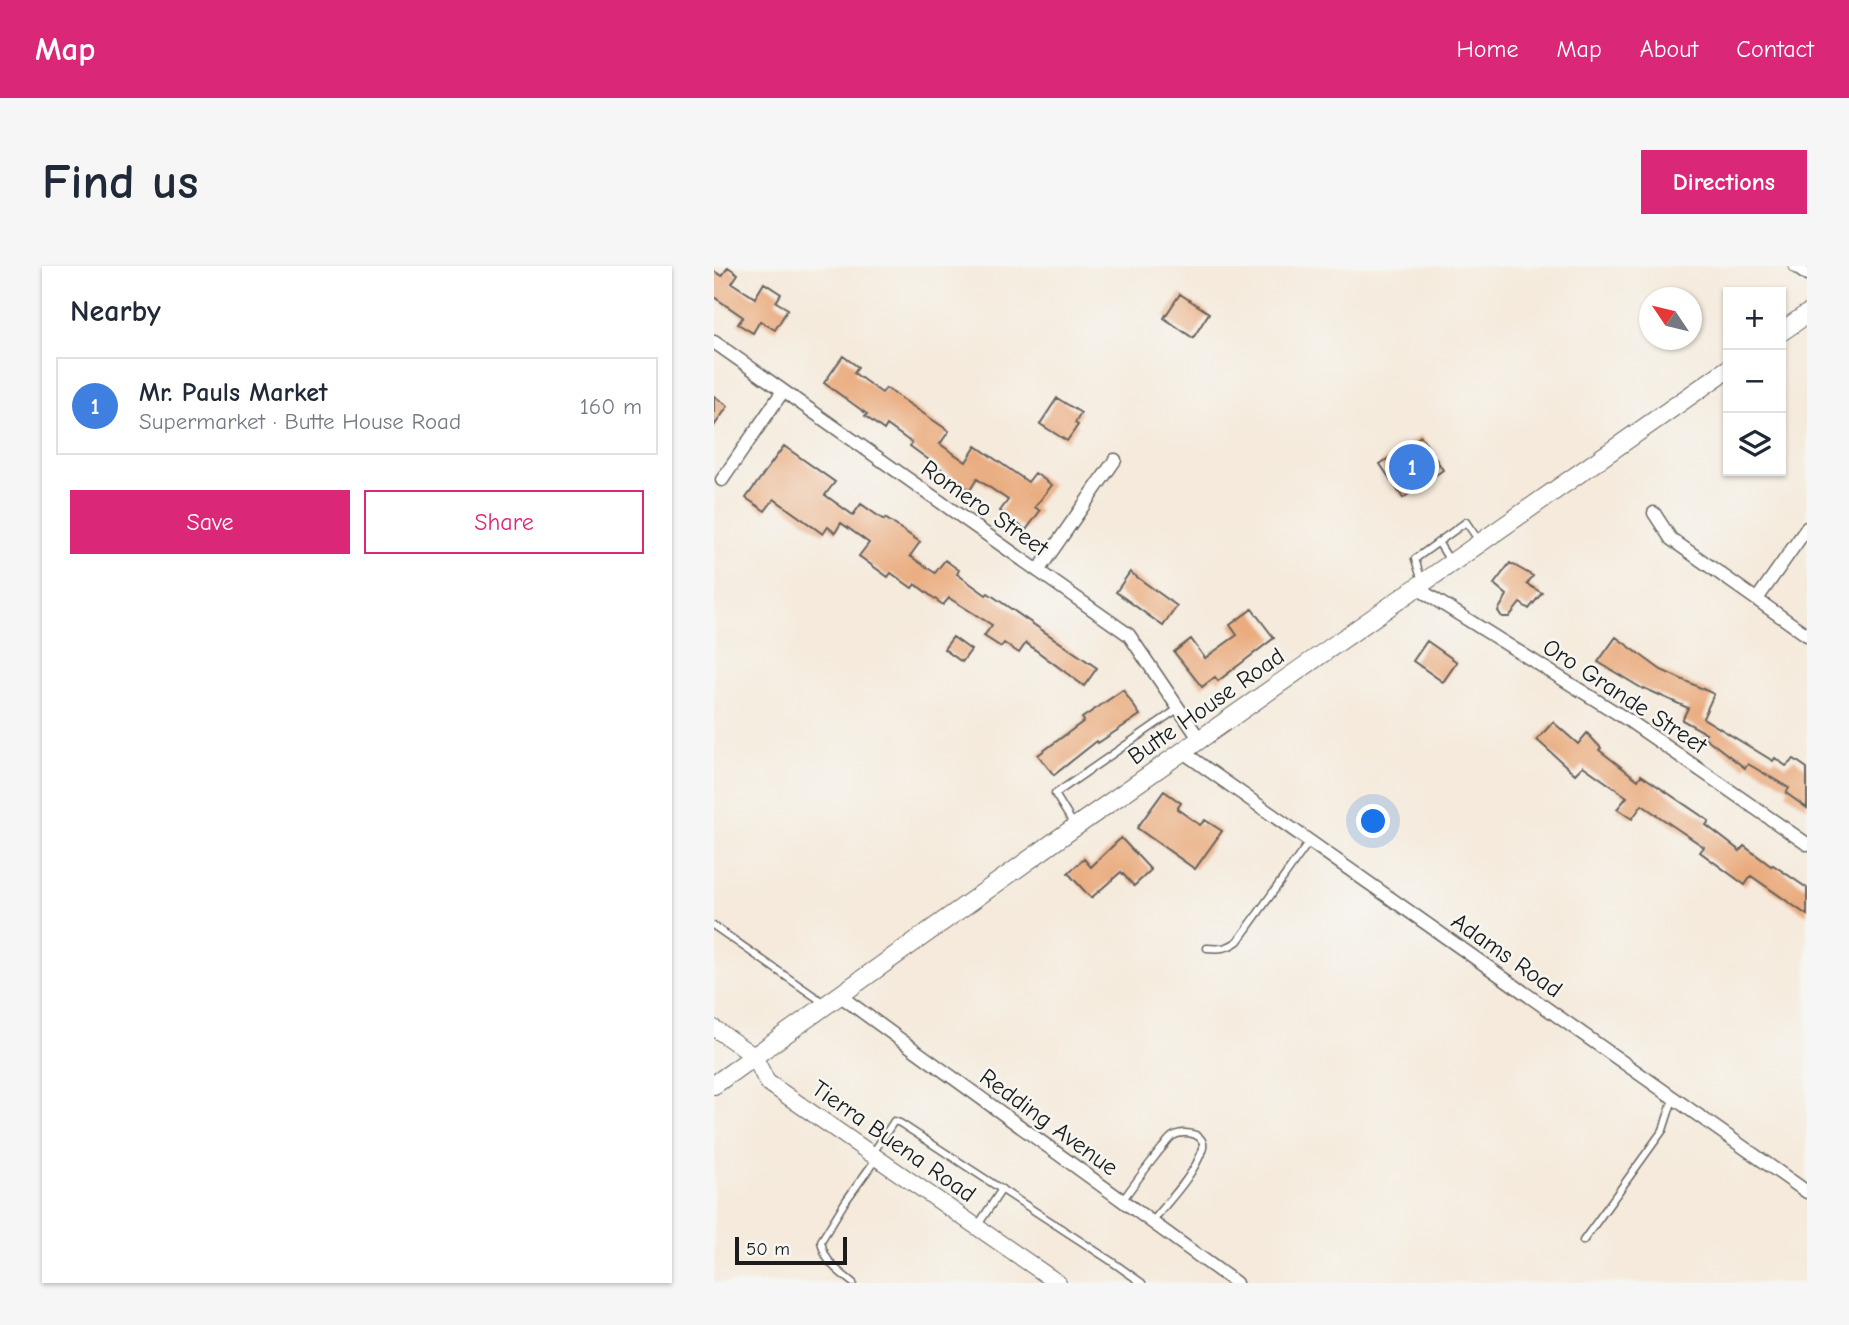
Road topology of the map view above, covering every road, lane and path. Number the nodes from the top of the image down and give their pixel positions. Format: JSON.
{"nodes":[{"id":1,"x":1795,"y":266,"type":"edge"},
{"id":2,"x":1807,"y":275,"type":"edge"},
{"id":3,"x":1807,"y":314,"type":"edge"},
{"id":4,"x":1786,"y":329,"type":"edge"},
{"id":5,"x":714,"y":342,"type":"edge"},
{"id":6,"x":1723,"y":373,"type":"edge"},
{"id":7,"x":783,"y":391,"type":"junction"},
{"id":8,"x":1115,"y":460,"type":"dead end"},
{"id":9,"x":722,"y":480,"type":"dead end"},
{"id":10,"x":1654,"y":513,"type":"dead end"},
{"id":11,"x":1807,"y":528,"type":"edge"},
{"id":12,"x":1438,"y":542,"type":"junction"},
{"id":13,"x":1480,"y":543,"type":"junction"},
{"id":14,"x":1451,"y":563,"type":"junction"},
{"id":15,"x":1038,"y":571,"type":"junction"},
{"id":16,"x":1420,"y":585,"type":"junction"},
{"id":17,"x":1757,"y":599,"type":"junction"},
{"id":18,"x":1807,"y":635,"type":"edge"},
{"id":19,"x":1179,"y":708,"type":"junction"},
{"id":20,"x":1200,"y":740,"type":"junction"},
{"id":21,"x":1183,"y":752,"type":"junction"},
{"id":22,"x":1075,"y":828,"type":"junction"},
{"id":23,"x":1310,"y":841,"type":"junction"},
{"id":24,"x":1807,"y":844,"type":"edge"},
{"id":25,"x":714,"y":926,"type":"edge"},
{"id":26,"x":1207,"y":948,"type":"dead end"},
{"id":27,"x":832,"y":1000,"type":"junction"},
{"id":28,"x":714,"y":1028,"type":"edge"},
{"id":29,"x":754,"y":1056,"type":"junction"},
{"id":30,"x":714,"y":1085,"type":"edge"},
{"id":31,"x":1673,"y":1098,"type":"junction"},
{"id":32,"x":875,"y":1156,"type":"junction"},
{"id":33,"x":1002,"y":1189,"type":"junction"},
{"id":34,"x":1807,"y":1192,"type":"edge"},
{"id":35,"x":1122,"y":1201,"type":"junction"},
{"id":36,"x":1152,"y":1222,"type":"junction"},
{"id":37,"x":976,"y":1227,"type":"junction"},
{"id":38,"x":1583,"y":1241,"type":"dead end"},
{"id":39,"x":853,"y":1283,"type":"edge"},
{"id":40,"x":1058,"y":1283,"type":"edge"},
{"id":41,"x":1141,"y":1283,"type":"edge"},
{"id":42,"x":1236,"y":1283,"type":"edge"}],
"edges":[{"from":1,"to":2,"type":"street"},
{"from":3,"to":4,"type":"main road"},
{"from":5,"to":7,"type":"street","name":"Romero Street"},
{"from":6,"to":13,"type":"main road","name":"Butte House Road"},
{"from":7,"to":9,"type":"street"},
{"from":7,"to":15,"type":"street","name":"Romero Street"},
{"from":8,"to":15,"type":"street"},
{"from":10,"to":17,"type":"street"},
{"from":11,"to":17,"type":"street"},
{"from":12,"to":13,"type":"lane"},
{"from":12,"to":14,"type":"lane"},
{"from":12,"to":16,"type":"lane"},
{"from":13,"to":14,"type":"main road","name":"Butte House Road"},
{"from":14,"to":16,"type":"main road","name":"Butte House Road"},
{"from":15,"to":19,"type":"street","name":"Romero Street"},
{"from":16,"to":20,"type":"main road","name":"Butte House Road"},
{"from":16,"to":24,"type":"street","name":"Oro Grande Street"},
{"from":17,"to":18,"type":"street"},
{"from":19,"to":20,"type":"street","name":"Romero Street"},
{"from":19,"to":22,"type":"lane"},
{"from":20,"to":21,"type":"main road","name":"Butte House Road"},
{"from":21,"to":22,"type":"main road","name":"Butte House Road"},
{"from":21,"to":23,"type":"street","name":"Adams Road"},
{"from":22,"to":27,"type":"main road","name":"Butte House Road"},
{"from":23,"to":26,"type":"lane"},
{"from":23,"to":31,"type":"street","name":"Adams Road"},
{"from":25,"to":27,"type":"lane"},
{"from":27,"to":29,"type":"main road","name":"Butte House Road"},
{"from":27,"to":35,"type":"street","name":"Redding Avenue"},
{"from":28,"to":29,"type":"street","name":"Tierra Buena Road"},
{"from":29,"to":30,"type":"main road","name":"Butte House Road"},
{"from":29,"to":32,"type":"street","name":"Tierra Buena Road"},
{"from":31,"to":34,"type":"street","name":"Adams Road"},
{"from":31,"to":38,"type":"lane"},
{"from":32,"to":33,"type":"lane"},
{"from":32,"to":37,"type":"street","name":"Tierra Buena Road"},
{"from":32,"to":39,"type":"lane"},
{"from":33,"to":37,"type":"lane"},
{"from":33,"to":41,"type":"lane"},
{"from":35,"to":36,"type":"street","name":"Redding Avenue"},
{"from":35,"to":36,"type":"lane"},
{"from":36,"to":42,"type":"street","name":"Redding Avenue"},
{"from":37,"to":40,"type":"street","name":"Tierra Buena Road"}]}
